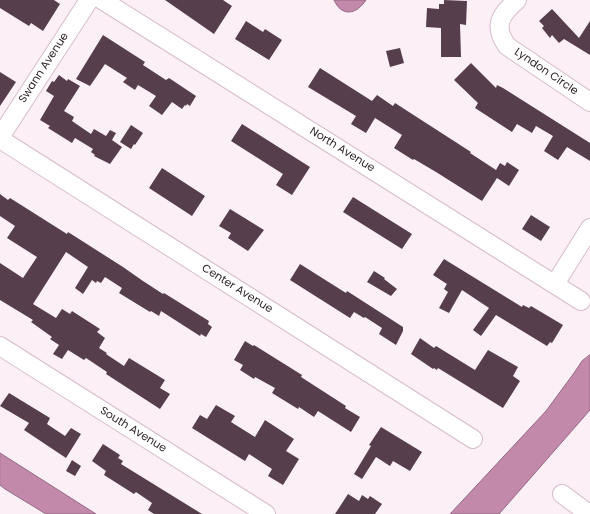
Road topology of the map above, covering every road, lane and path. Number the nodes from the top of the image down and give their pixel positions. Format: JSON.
{"nodes":[{"id":1,"x":89,"y":0,"type":"edge"},
{"id":2,"x":102,"y":0,"type":"edge"},
{"id":3,"x":517,"y":0,"type":"edge"},
{"id":4,"x":590,"y":102,"type":"edge"},
{"id":5,"x":0,"y":138,"type":"edge"},
{"id":6,"x":590,"y":228,"type":"edge"},
{"id":7,"x":555,"y":284,"type":"junction"},
{"id":8,"x":581,"y":301,"type":"dead end"},
{"id":9,"x":0,"y":346,"type":"edge"},
{"id":10,"x":473,"y":439,"type":"dead end"},
{"id":11,"x":562,"y":494,"type":"dead end"},
{"id":12,"x":266,"y":514,"type":"edge"},
{"id":13,"x":589,"y":514,"type":"edge"}],
"edges":[{"from":1,"to":5,"type":"street","name":"Swann Avenue"},
{"from":2,"to":7,"type":"street","name":"North Avenue"},
{"from":3,"to":4,"type":"street","name":"Lyndon Circle"},
{"from":5,"to":10,"type":"street","name":"Center Avenue"},
{"from":6,"to":7,"type":"street"},
{"from":7,"to":8,"type":"street","name":"North Avenue"},
{"from":9,"to":12,"type":"street","name":"South Avenue"},
{"from":11,"to":13,"type":"street"}]}
